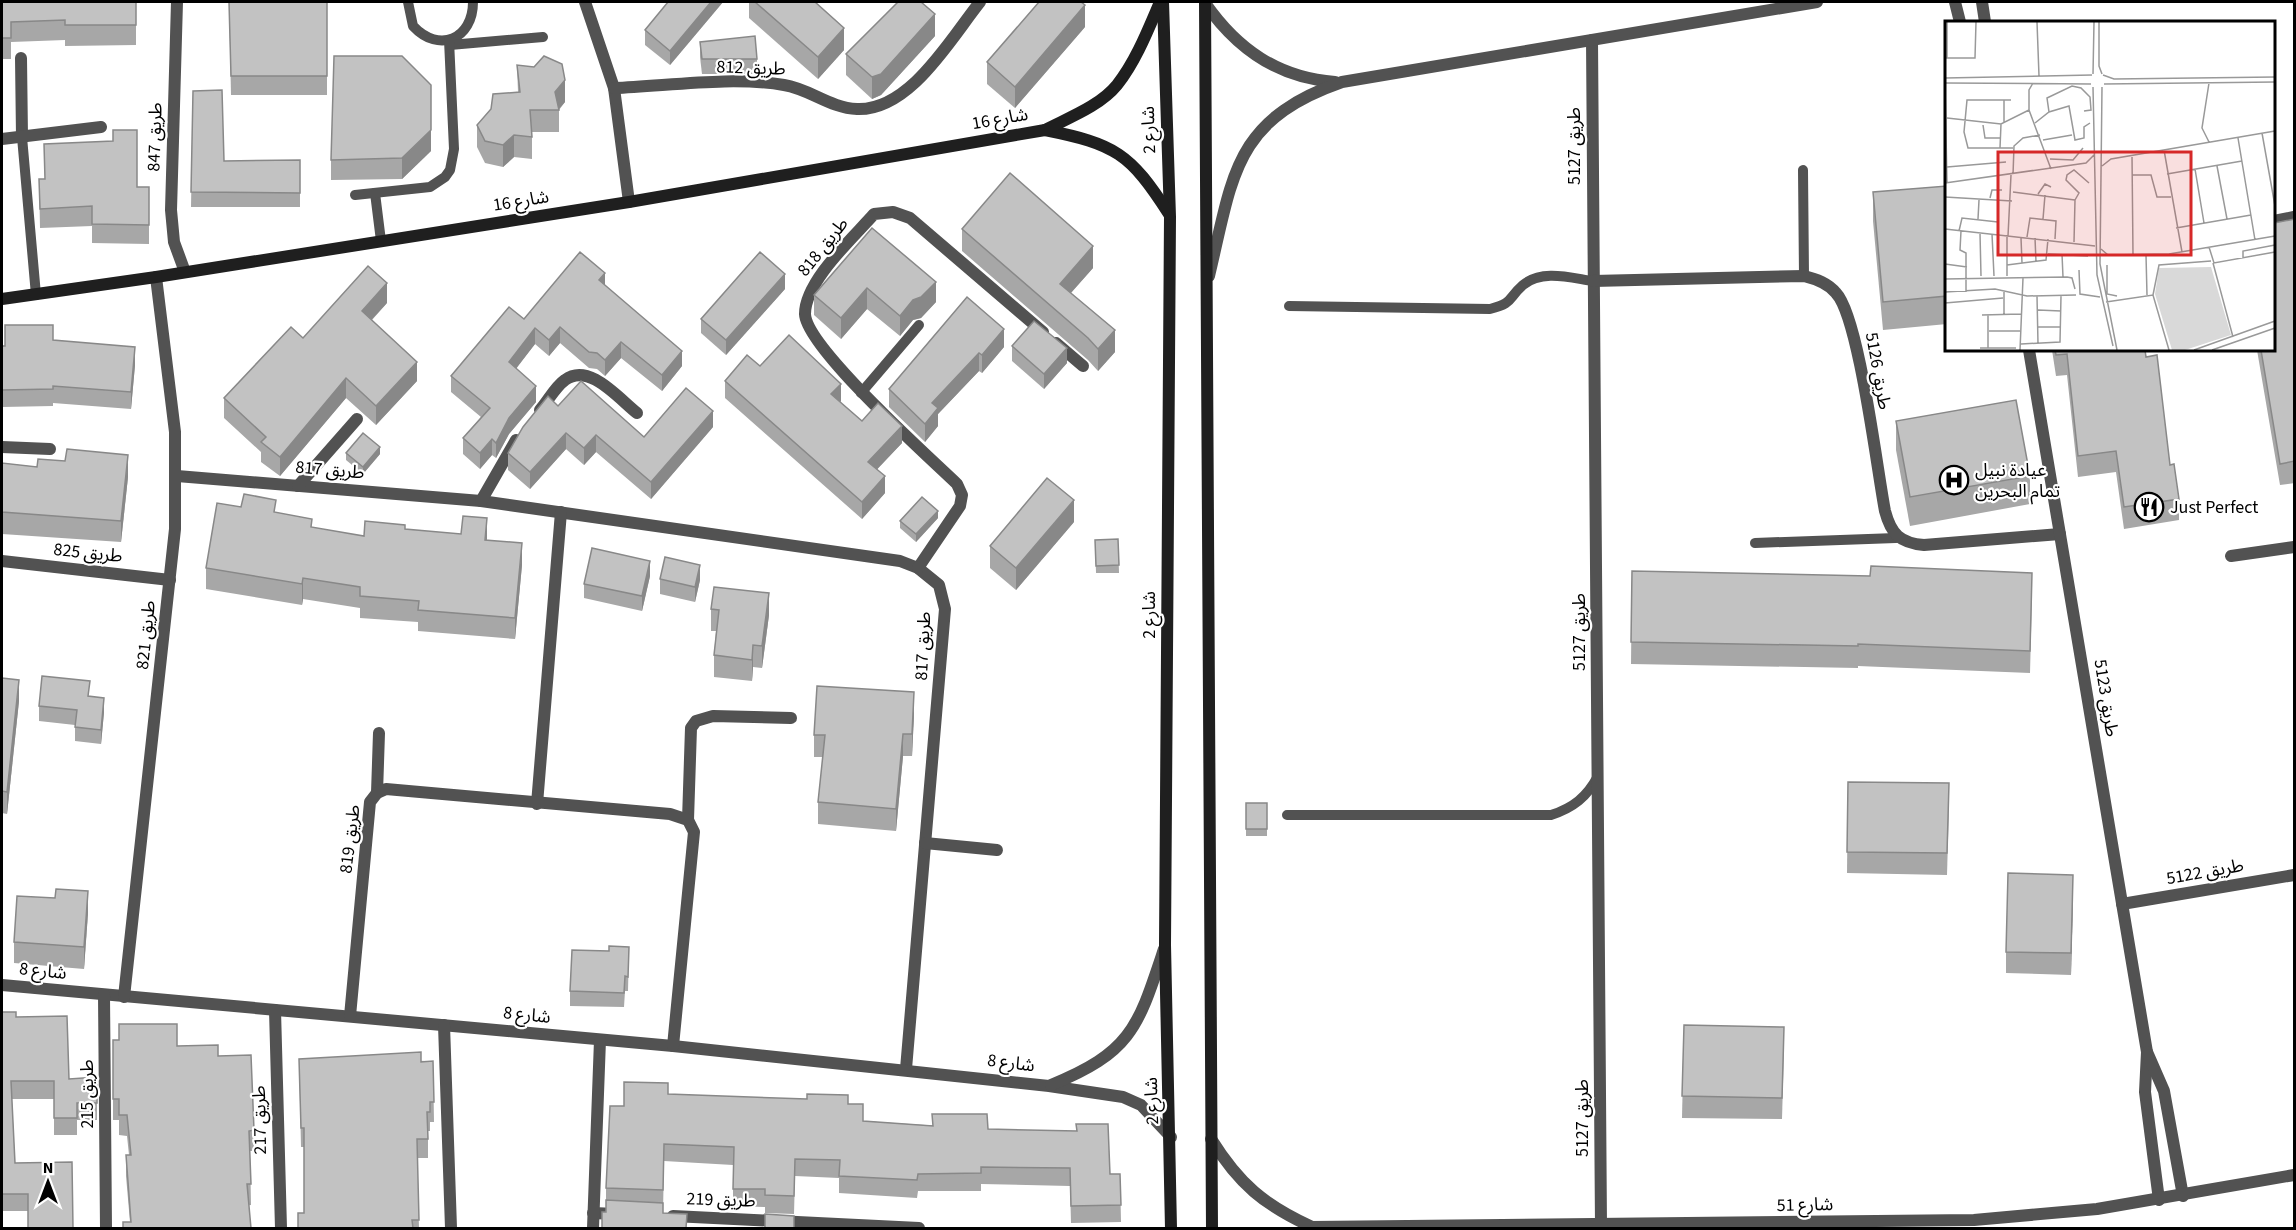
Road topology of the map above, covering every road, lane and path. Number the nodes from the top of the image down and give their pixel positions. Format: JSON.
{"nodes":[{"id":1,"x":177,"y":2,"type":"edge"},
{"id":2,"x":408,"y":2,"type":"edge"},
{"id":3,"x":473,"y":2,"type":"edge"},
{"id":4,"x":585,"y":2,"type":"edge"},
{"id":5,"x":980,"y":2,"type":"edge"},
{"id":6,"x":1162,"y":2,"type":"edge"},
{"id":7,"x":1205,"y":2,"type":"edge"},
{"id":8,"x":1817,"y":2,"type":"edge"},
{"id":9,"x":1955,"y":2,"type":"edge"},
{"id":10,"x":1982,"y":2,"type":"edge"},
{"id":11,"x":1960,"y":21,"type":"edge"},
{"id":12,"x":1984,"y":21,"type":"edge"},
{"id":13,"x":543,"y":37,"type":"dead end"},
{"id":14,"x":1592,"y":40,"type":"junction"},
{"id":15,"x":449,"y":42,"type":"junction"},
{"id":16,"x":21,"y":58,"type":"dead end"},
{"id":17,"x":1342,"y":82,"type":"junction"},
{"id":18,"x":614,"y":88,"type":"junction"},
{"id":19,"x":100,"y":128,"type":"dead end"},
{"id":20,"x":1045,"y":130,"type":"junction"},
{"id":21,"x":22,"y":137,"type":"junction"},
{"id":22,"x":2,"y":139,"type":"edge"},
{"id":23,"x":1803,"y":171,"type":"dead end"},
{"id":24,"x":375,"y":193,"type":"junction"},
{"id":25,"x":355,"y":195,"type":"dead end"},
{"id":26,"x":629,"y":202,"type":"junction"},
{"id":27,"x":1170,"y":217,"type":"junction"},
{"id":28,"x":2295,"y":217,"type":"edge"},
{"id":29,"x":2275,"y":221,"type":"edge"},
{"id":30,"x":381,"y":241,"type":"junction"},
{"id":31,"x":185,"y":272,"type":"junction"},
{"id":32,"x":1804,"y":276,"type":"junction"},
{"id":33,"x":156,"y":277,"type":"junction"},
{"id":34,"x":1593,"y":281,"type":"junction"},
{"id":35,"x":1207,"y":284,"type":"junction"},
{"id":36,"x":36,"y":295,"type":"junction"},
{"id":37,"x":2,"y":299,"type":"edge"},
{"id":38,"x":1289,"y":306,"type":"dead end"},
{"id":39,"x":919,"y":325,"type":"dead end"},
{"id":40,"x":2029,"y":351,"type":"edge"},
{"id":41,"x":1083,"y":366,"type":"dead end"},
{"id":42,"x":861,"y":393,"type":"junction"},
{"id":43,"x":637,"y":413,"type":"dead end"},
{"id":44,"x":357,"y":419,"type":"dead end"},
{"id":45,"x":2,"y":447,"type":"edge"},
{"id":46,"x":50,"y":449,"type":"dead end"},
{"id":47,"x":177,"y":476,"type":"junction"},
{"id":48,"x":298,"y":486,"type":"junction"},
{"id":49,"x":481,"y":501,"type":"junction"},
{"id":50,"x":561,"y":512,"type":"junction"},
{"id":51,"x":2060,"y":534,"type":"junction"},
{"id":52,"x":1896,"y":538,"type":"junction"},
{"id":53,"x":1755,"y":543,"type":"dead end"},
{"id":54,"x":2295,"y":547,"type":"edge"},
{"id":55,"x":2231,"y":556,"type":"dead end"},
{"id":56,"x":2,"y":561,"type":"edge"},
{"id":57,"x":918,"y":568,"type":"junction"},
{"id":58,"x":170,"y":580,"type":"junction"},
{"id":59,"x":790,"y":718,"type":"dead end"},
{"id":60,"x":379,"y":733,"type":"dead end"},
{"id":61,"x":1598,"y":776,"type":"junction"},
{"id":62,"x":377,"y":793,"type":"junction"},
{"id":63,"x":537,"y":804,"type":"junction"},
{"id":64,"x":1287,"y":815,"type":"dead end"},
{"id":65,"x":687,"y":820,"type":"junction"},
{"id":66,"x":925,"y":843,"type":"junction"},
{"id":67,"x":997,"y":850,"type":"dead end"},
{"id":68,"x":2295,"y":875,"type":"edge"},
{"id":69,"x":2122,"y":904,"type":"junction"},
{"id":70,"x":1165,"y":945,"type":"junction"},
{"id":71,"x":2,"y":985,"type":"edge"},
{"id":72,"x":104,"y":995,"type":"junction"},
{"id":73,"x":124,"y":997,"type":"junction"},
{"id":74,"x":275,"y":1010,"type":"junction"},
{"id":75,"x":350,"y":1016,"type":"junction"},
{"id":76,"x":444,"y":1025,"type":"junction"},
{"id":77,"x":600,"y":1040,"type":"junction"},
{"id":78,"x":673,"y":1046,"type":"junction"},
{"id":79,"x":2147,"y":1052,"type":"junction"},
{"id":80,"x":906,"y":1069,"type":"junction"},
{"id":81,"x":1049,"y":1086,"type":"junction"},
{"id":82,"x":1171,"y":1137,"type":"junction"},
{"id":83,"x":1211,"y":1139,"type":"junction"},
{"id":84,"x":2295,"y":1175,"type":"edge"},
{"id":85,"x":2183,"y":1196,"type":"junction"},
{"id":86,"x":2158,"y":1200,"type":"junction"},
{"id":87,"x":593,"y":1213,"type":"junction"},
{"id":88,"x":628,"y":1214,"type":"edge"},
{"id":89,"x":663,"y":1216,"type":"edge"},
{"id":90,"x":757,"y":1224,"type":"edge"},
{"id":91,"x":1601,"y":1225,"type":"junction"},
{"id":92,"x":1912,"y":1225,"type":"edge"},
{"id":93,"x":1764,"y":1226,"type":"edge"},
{"id":94,"x":1530,"y":1227,"type":"edge"},
{"id":95,"x":106,"y":1228,"type":"edge"},
{"id":96,"x":281,"y":1228,"type":"edge"},
{"id":97,"x":451,"y":1228,"type":"edge"},
{"id":98,"x":592,"y":1228,"type":"edge"},
{"id":99,"x":919,"y":1228,"type":"edge"},
{"id":100,"x":1171,"y":1228,"type":"edge"},
{"id":101,"x":1212,"y":1228,"type":"edge"},
{"id":102,"x":1310,"y":1228,"type":"edge"}],
"edges":[{"from":1,"to":31,"type":"street","name":"طريق 847"},
{"from":2,"to":15,"type":"lane"},
{"from":3,"to":15,"type":"lane"},
{"from":4,"to":18,"type":"street"},
{"from":5,"to":18,"type":"street","name":"طريق 812"},
{"from":6,"to":20,"type":"main road","name":"شارع 16"},
{"from":6,"to":27,"type":"main road","name":"شارع 2"},
{"from":7,"to":17,"type":"street"},
{"from":7,"to":35,"type":"main road"},
{"from":8,"to":14,"type":"street"},
{"from":9,"to":11,"type":"street"},
{"from":10,"to":12,"type":"street"},
{"from":13,"to":15,"type":"lane"},
{"from":14,"to":17,"type":"street"},
{"from":14,"to":34,"type":"street","name":"طريق 5127"},
{"from":15,"to":24,"type":"lane"},
{"from":16,"to":21,"type":"street"},
{"from":17,"to":35,"type":"street"},
{"from":18,"to":26,"type":"street"},
{"from":19,"to":21,"type":"street"},
{"from":20,"to":26,"type":"main road","name":"شارع 16"},
{"from":20,"to":27,"type":"main road","name":"شارع 16"},
{"from":21,"to":22,"type":"street"},
{"from":21,"to":36,"type":"lane"},
{"from":23,"to":32,"type":"lane"},
{"from":24,"to":25,"type":"lane"},
{"from":24,"to":30,"type":"lane"},
{"from":26,"to":30,"type":"main road","name":"شارع 16"},
{"from":27,"to":70,"type":"main road","name":"شارع 2"},
{"from":28,"to":29,"type":"street"},
{"from":30,"to":31,"type":"main road","name":"شارع 16"},
{"from":31,"to":33,"type":"main road","name":"شارع 16"},
{"from":32,"to":34,"type":"street","name":"طريق 5126"},
{"from":32,"to":52,"type":"street","name":"طريق 5126"},
{"from":33,"to":36,"type":"main road","name":"شارع 16"},
{"from":33,"to":47,"type":"street","name":"طريق 821"},
{"from":34,"to":38,"type":"lane"},
{"from":34,"to":61,"type":"street","name":"طريق 5127"},
{"from":35,"to":83,"type":"main road"},
{"from":36,"to":37,"type":"main road","name":"شارع 16"},
{"from":39,"to":42,"type":"lane"},
{"from":40,"to":51,"type":"street","name":"طريق 5123"},
{"from":41,"to":42,"type":"street","name":"طريق 818"},
{"from":42,"to":57,"type":"street","name":"طريق 818"},
{"from":43,"to":49,"type":"street"},
{"from":44,"to":48,"type":"street"},
{"from":45,"to":46,"type":"street"},
{"from":47,"to":48,"type":"street","name":"طريق 817"},
{"from":47,"to":58,"type":"street","name":"طريق 821"},
{"from":48,"to":49,"type":"street","name":"طريق 817"},
{"from":49,"to":50,"type":"street","name":"طريق 817"},
{"from":50,"to":57,"type":"street","name":"طريق 817"},
{"from":50,"to":63,"type":"street"},
{"from":51,"to":52,"type":"street"},
{"from":51,"to":69,"type":"street","name":"طريق 5123"},
{"from":52,"to":53,"type":"lane"},
{"from":54,"to":55,"type":"street"},
{"from":56,"to":58,"type":"street","name":"طريق 825"},
{"from":57,"to":66,"type":"street","name":"طريق 817"},
{"from":58,"to":73,"type":"street","name":"طريق 821"},
{"from":59,"to":65,"type":"street"},
{"from":60,"to":62,"type":"street"},
{"from":61,"to":64,"type":"lane"},
{"from":61,"to":91,"type":"street","name":"طريق 5127"},
{"from":62,"to":63,"type":"street","name":"طريق 819"},
{"from":62,"to":75,"type":"street","name":"طريق 819"},
{"from":63,"to":65,"type":"street","name":"طريق 819"},
{"from":65,"to":78,"type":"street"},
{"from":66,"to":67,"type":"street"},
{"from":66,"to":80,"type":"street","name":"طريق 817"},
{"from":68,"to":69,"type":"street","name":"طريق 5122"},
{"from":69,"to":79,"type":"street","name":"طريق 5123"},
{"from":70,"to":81,"type":"street","name":"شارع 8"},
{"from":70,"to":82,"type":"main road","name":"شارع 2"},
{"from":71,"to":72,"type":"street","name":"شارع 8"},
{"from":72,"to":73,"type":"street","name":"شارع 8"},
{"from":72,"to":95,"type":"street","name":"طريق 215"},
{"from":73,"to":74,"type":"street","name":"شارع 8"},
{"from":74,"to":75,"type":"street","name":"شارع 8"},
{"from":74,"to":96,"type":"street","name":"طريق 217"},
{"from":75,"to":76,"type":"street","name":"شارع 8"},
{"from":76,"to":77,"type":"street","name":"شارع 8"},
{"from":76,"to":97,"type":"street"},
{"from":77,"to":78,"type":"street","name":"شارع 8"},
{"from":77,"to":87,"type":"street"},
{"from":78,"to":80,"type":"street","name":"شارع 8"},
{"from":79,"to":85,"type":"street","name":"طريق 5123"},
{"from":79,"to":86,"type":"street","name":"طريق 5123"},
{"from":80,"to":81,"type":"street","name":"شارع 8"},
{"from":81,"to":82,"type":"street","name":"شارع 8"},
{"from":82,"to":100,"type":"main road","name":"شارع 2"},
{"from":83,"to":101,"type":"main road"},
{"from":83,"to":102,"type":"street","name":"شارع 51"},
{"from":84,"to":85,"type":"street","name":"شارع 51"},
{"from":85,"to":86,"type":"street","name":"شارع 51"},
{"from":86,"to":92,"type":"street","name":"شارع 51"},
{"from":87,"to":88,"type":"street"},
{"from":87,"to":98,"type":"street"},
{"from":89,"to":90,"type":"street","name":"طريق 219"},
{"from":90,"to":99,"type":"street","name":"طريق 219"},
{"from":91,"to":93,"type":"street","name":"شارع 51"},
{"from":91,"to":94,"type":"street","name":"شارع 51"},
{"from":92,"to":93,"type":"street","name":"شارع 51"},
{"from":94,"to":102,"type":"street","name":"شارع 51"}]}
